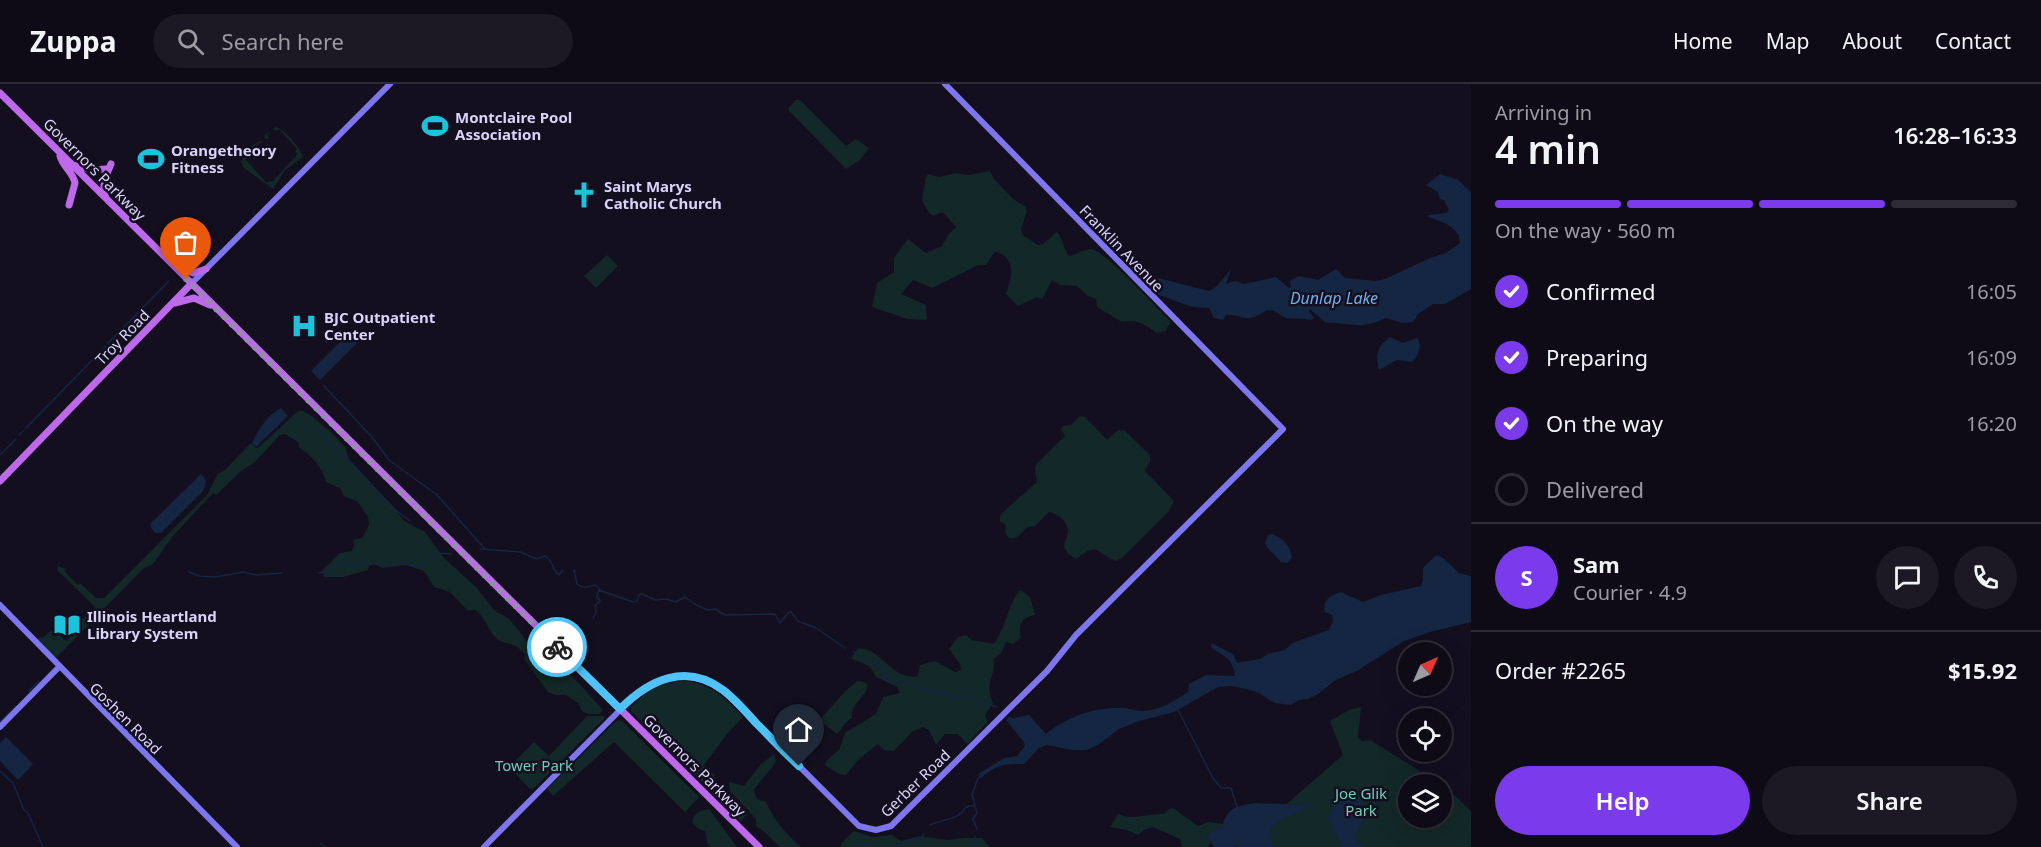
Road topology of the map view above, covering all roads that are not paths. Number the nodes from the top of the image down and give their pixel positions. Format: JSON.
{"nodes":[{"id":1,"x":390,"y":84,"type":"edge"},
{"id":2,"x":945,"y":84,"type":"edge"},
{"id":3,"x":0,"y":93,"type":"edge"},
{"id":4,"x":60,"y":153,"type":"junction"},
{"id":5,"x":70,"y":163,"type":"junction"},
{"id":6,"x":107,"y":201,"type":"junction"},
{"id":7,"x":69,"y":205,"type":"dead end"},
{"id":8,"x":172,"y":265,"type":"junction"},
{"id":9,"x":206,"y":269,"type":"junction"},
{"id":10,"x":191,"y":284,"type":"junction"},
{"id":11,"x":173,"y":304,"type":"junction"},
{"id":12,"x":214,"y":307,"type":"junction"},
{"id":13,"x":1283,"y":429,"type":"joint"},
{"id":14,"x":0,"y":481,"type":"edge"},
{"id":15,"x":0,"y":605,"type":"edge"},
{"id":16,"x":59,"y":667,"type":"junction"},
{"id":17,"x":620,"y":709,"type":"junction"},
{"id":18,"x":0,"y":728,"type":"edge"},
{"id":19,"x":237,"y":847,"type":"edge"},
{"id":20,"x":484,"y":847,"type":"edge"},
{"id":21,"x":759,"y":847,"type":"edge"}],
"edges":[{"from":1,"to":9,"type":"street","name":"Troy Road"},
{"from":2,"to":13,"type":"street","name":"Franklin Avenue"},
{"from":3,"to":4,"type":"main road","name":"Governors Parkway"},
{"from":4,"to":5,"type":"main road","name":"Governors Parkway"},
{"from":4,"to":7,"type":"main road"},
{"from":5,"to":6,"type":"main road","name":"Governors Parkway"},
{"from":5,"to":6,"type":"main road"},
{"from":6,"to":8,"type":"main road","name":"Governors Parkway"},
{"from":8,"to":9,"type":"main road"},
{"from":8,"to":10,"type":"main road","name":"Governors Parkway"},
{"from":9,"to":10,"type":"street","name":"Troy Road"},
{"from":10,"to":11,"type":"main road","name":"Troy Road"},
{"from":10,"to":12,"type":"main road","name":"Governors Parkway"},
{"from":11,"to":12,"type":"main road"},
{"from":11,"to":14,"type":"main road","name":"Troy Road"},
{"from":12,"to":17,"type":"main road","name":"Governors Parkway"},
{"from":13,"to":17,"type":"street","name":"Gerber Road"},
{"from":15,"to":16,"type":"street","name":"Goshen Road"},
{"from":16,"to":18,"type":"street"},
{"from":16,"to":19,"type":"street","name":"Goshen Road"},
{"from":17,"to":20,"type":"street","name":"Gerber Road"},
{"from":17,"to":21,"type":"main road","name":"Governors Parkway"}]}
